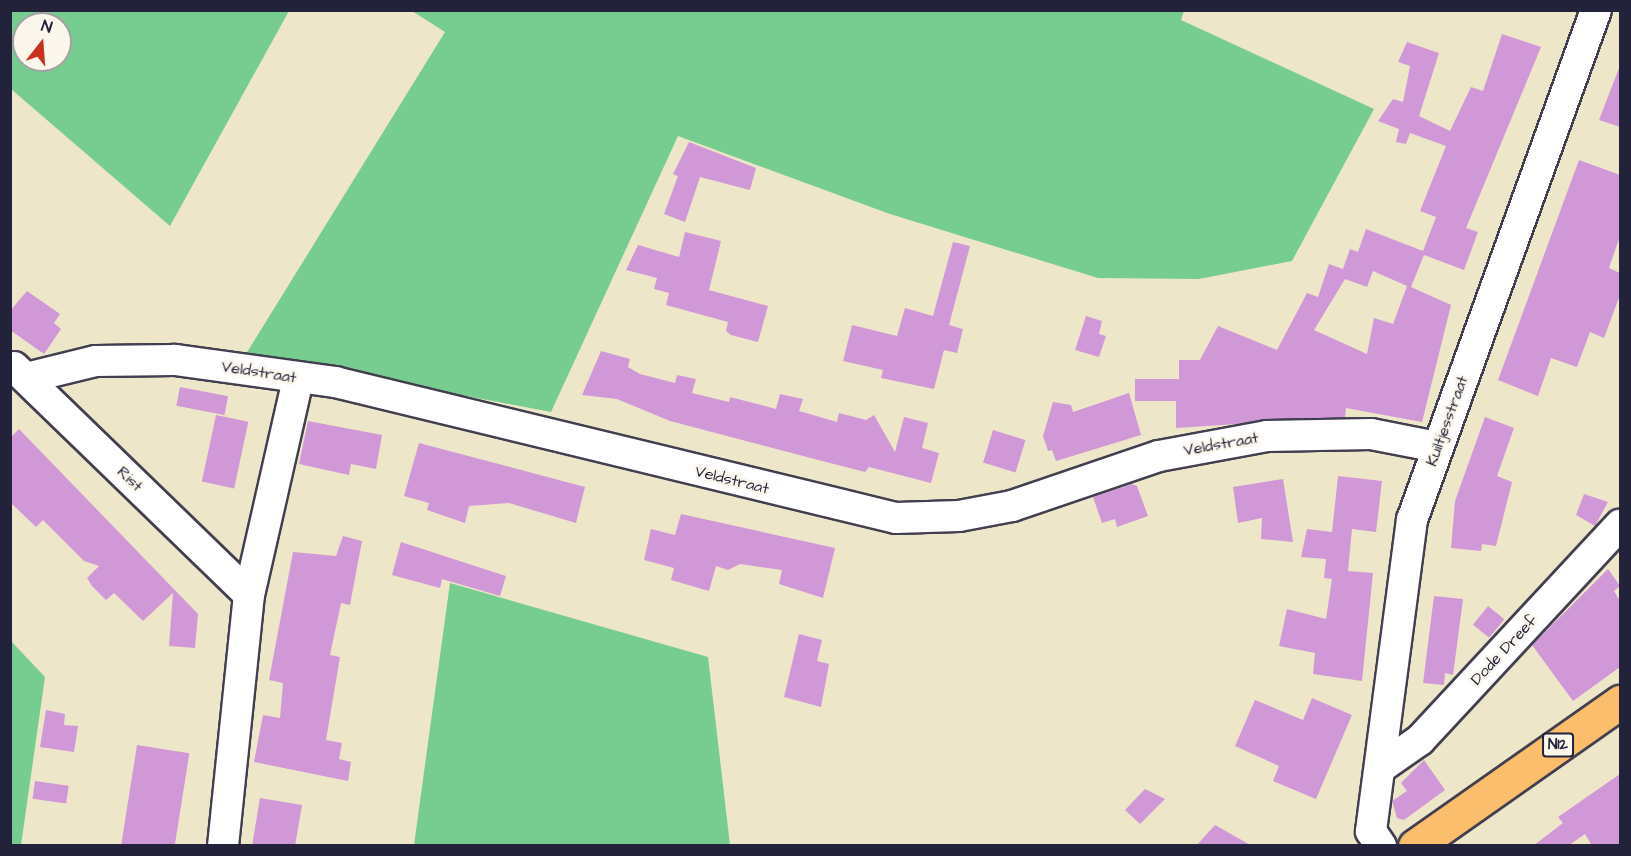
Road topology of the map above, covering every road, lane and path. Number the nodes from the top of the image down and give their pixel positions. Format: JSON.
{"nodes":[{"id":1,"x":1596,"y":10,"type":"edge"},
{"id":2,"x":18,"y":371,"type":"edge"},
{"id":3,"x":298,"y":379,"type":"junction"},
{"id":4,"x":1437,"y":447,"type":"junction"},
{"id":5,"x":1620,"y":525,"type":"edge"},
{"id":6,"x":249,"y":595,"type":"junction"},
{"id":7,"x":1620,"y":702,"type":"edge"},
{"id":8,"x":1380,"y":768,"type":"junction"},
{"id":9,"x":223,"y":846,"type":"edge"},
{"id":10,"x":1381,"y":846,"type":"edge"},
{"id":11,"x":1415,"y":846,"type":"edge"}],
"edges":[{"from":1,"to":4,"type":"street","name":"Kuiltjesstraat"},
{"from":2,"to":3,"type":"street","name":"Veldstraat"},
{"from":2,"to":6,"type":"street","name":"Rist"},
{"from":3,"to":4,"type":"street","name":"Veldstraat"},
{"from":3,"to":6,"type":"street"},
{"from":4,"to":8,"type":"street","name":"Kuiltjesstraat"},
{"from":5,"to":8,"type":"street","name":"Dode Dreef"},
{"from":6,"to":9,"type":"street"},
{"from":7,"to":11,"type":"main road","number":"N12"},
{"from":8,"to":10,"type":"street","name":"Kuiltjesstraat"}]}
